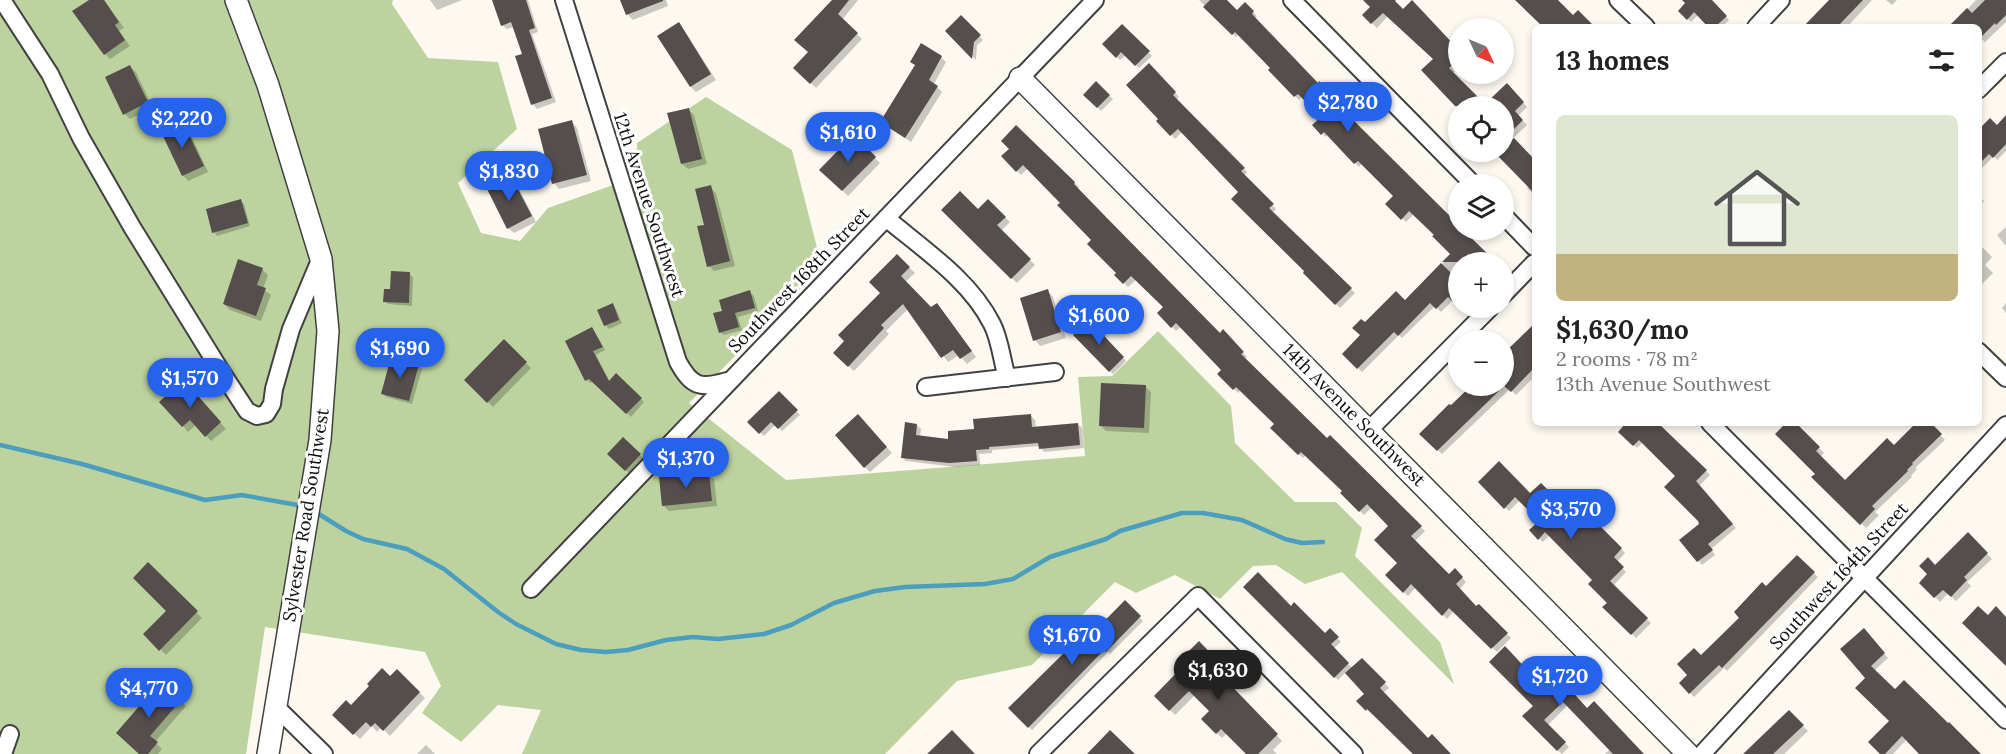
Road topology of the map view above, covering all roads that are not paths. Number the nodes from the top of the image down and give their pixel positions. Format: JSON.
{"nodes":[{"id":1,"x":2,"y":0,"type":"edge"},
{"id":2,"x":236,"y":0,"type":"edge"},
{"id":3,"x":564,"y":0,"type":"edge"},
{"id":4,"x":1095,"y":0,"type":"edge"},
{"id":5,"x":1292,"y":0,"type":"edge"},
{"id":6,"x":1618,"y":0,"type":"edge"},
{"id":7,"x":1781,"y":0,"type":"edge"},
{"id":8,"x":1643,"y":24,"type":"edge"},
{"id":9,"x":1759,"y":24,"type":"edge"},
{"id":10,"x":2006,"y":62,"type":"edge"},
{"id":11,"x":1020,"y":78,"type":"junction"},
{"id":12,"x":1982,"y":86,"type":"edge"},
{"id":13,"x":1463,"y":174,"type":"edge"},
{"id":14,"x":886,"y":218,"type":"junction"},
{"id":15,"x":1514,"y":226,"type":"edge"},
{"id":16,"x":1532,"y":245,"type":"edge"},
{"id":17,"x":321,"y":260,"type":"junction"},
{"id":18,"x":1532,"y":265,"type":"edge"},
{"id":19,"x":1514,"y":284,"type":"edge"},
{"id":20,"x":1481,"y":318,"type":"edge"},
{"id":21,"x":1982,"y":355,"type":"edge"},
{"id":22,"x":1055,"y":372,"type":"dead end"},
{"id":23,"x":1007,"y":378,"type":"junction"},
{"id":24,"x":2006,"y":378,"type":"edge"},
{"id":25,"x":728,"y":381,"type":"junction"},
{"id":26,"x":926,"y":387,"type":"dead end"},
{"id":27,"x":2006,"y":425,"type":"edge"},
{"id":28,"x":1713,"y":426,"type":"edge"},
{"id":29,"x":1369,"y":430,"type":"junction"},
{"id":30,"x":1864,"y":578,"type":"junction"},
{"id":31,"x":531,"y":589,"type":"dead end"},
{"id":32,"x":275,"y":706,"type":"junction"},
{"id":33,"x":2006,"y":720,"type":"edge"},
{"id":34,"x":10,"y":734,"type":"dead end"},
{"id":35,"x":3,"y":754,"type":"edge"},
{"id":36,"x":268,"y":754,"type":"edge"},
{"id":37,"x":324,"y":754,"type":"edge"},
{"id":38,"x":1038,"y":754,"type":"edge"},
{"id":39,"x":1354,"y":754,"type":"edge"},
{"id":40,"x":1688,"y":754,"type":"edge"},
{"id":41,"x":1702,"y":754,"type":"edge"}],
"edges":[{"from":1,"to":17,"type":"street"},
{"from":2,"to":17,"type":"street","name":"Sylvester Road Southwest"},
{"from":3,"to":25,"type":"street","name":"12th Avenue Southwest"},
{"from":4,"to":11,"type":"street","name":"Southwest 168th Street"},
{"from":5,"to":13,"type":"street"},
{"from":6,"to":8,"type":"street"},
{"from":7,"to":9,"type":"street"},
{"from":10,"to":12,"type":"street"},
{"from":11,"to":14,"type":"street","name":"Southwest 168th Street"},
{"from":11,"to":29,"type":"street","name":"14th Avenue Southwest"},
{"from":14,"to":23,"type":"street"},
{"from":14,"to":25,"type":"street","name":"Southwest 168th Street"},
{"from":15,"to":16,"type":"street"},
{"from":17,"to":32,"type":"street","name":"Sylvester Road Southwest"},
{"from":18,"to":19,"type":"street"},
{"from":20,"to":29,"type":"street"},
{"from":21,"to":24,"type":"street"},
{"from":22,"to":23,"type":"street"},
{"from":23,"to":26,"type":"street"},
{"from":25,"to":31,"type":"street","name":"Southwest 168th Street"},
{"from":27,"to":30,"type":"street","name":"Southwest 164th Street"},
{"from":28,"to":30,"type":"street"},
{"from":29,"to":40,"type":"street","name":"14th Avenue Southwest"},
{"from":30,"to":33,"type":"street"},
{"from":30,"to":41,"type":"street","name":"Southwest 164th Street"},
{"from":32,"to":36,"type":"street","name":"Sylvester Road Southwest"},
{"from":32,"to":37,"type":"street"},
{"from":34,"to":35,"type":"street"},
{"from":38,"to":39,"type":"street"}]}
